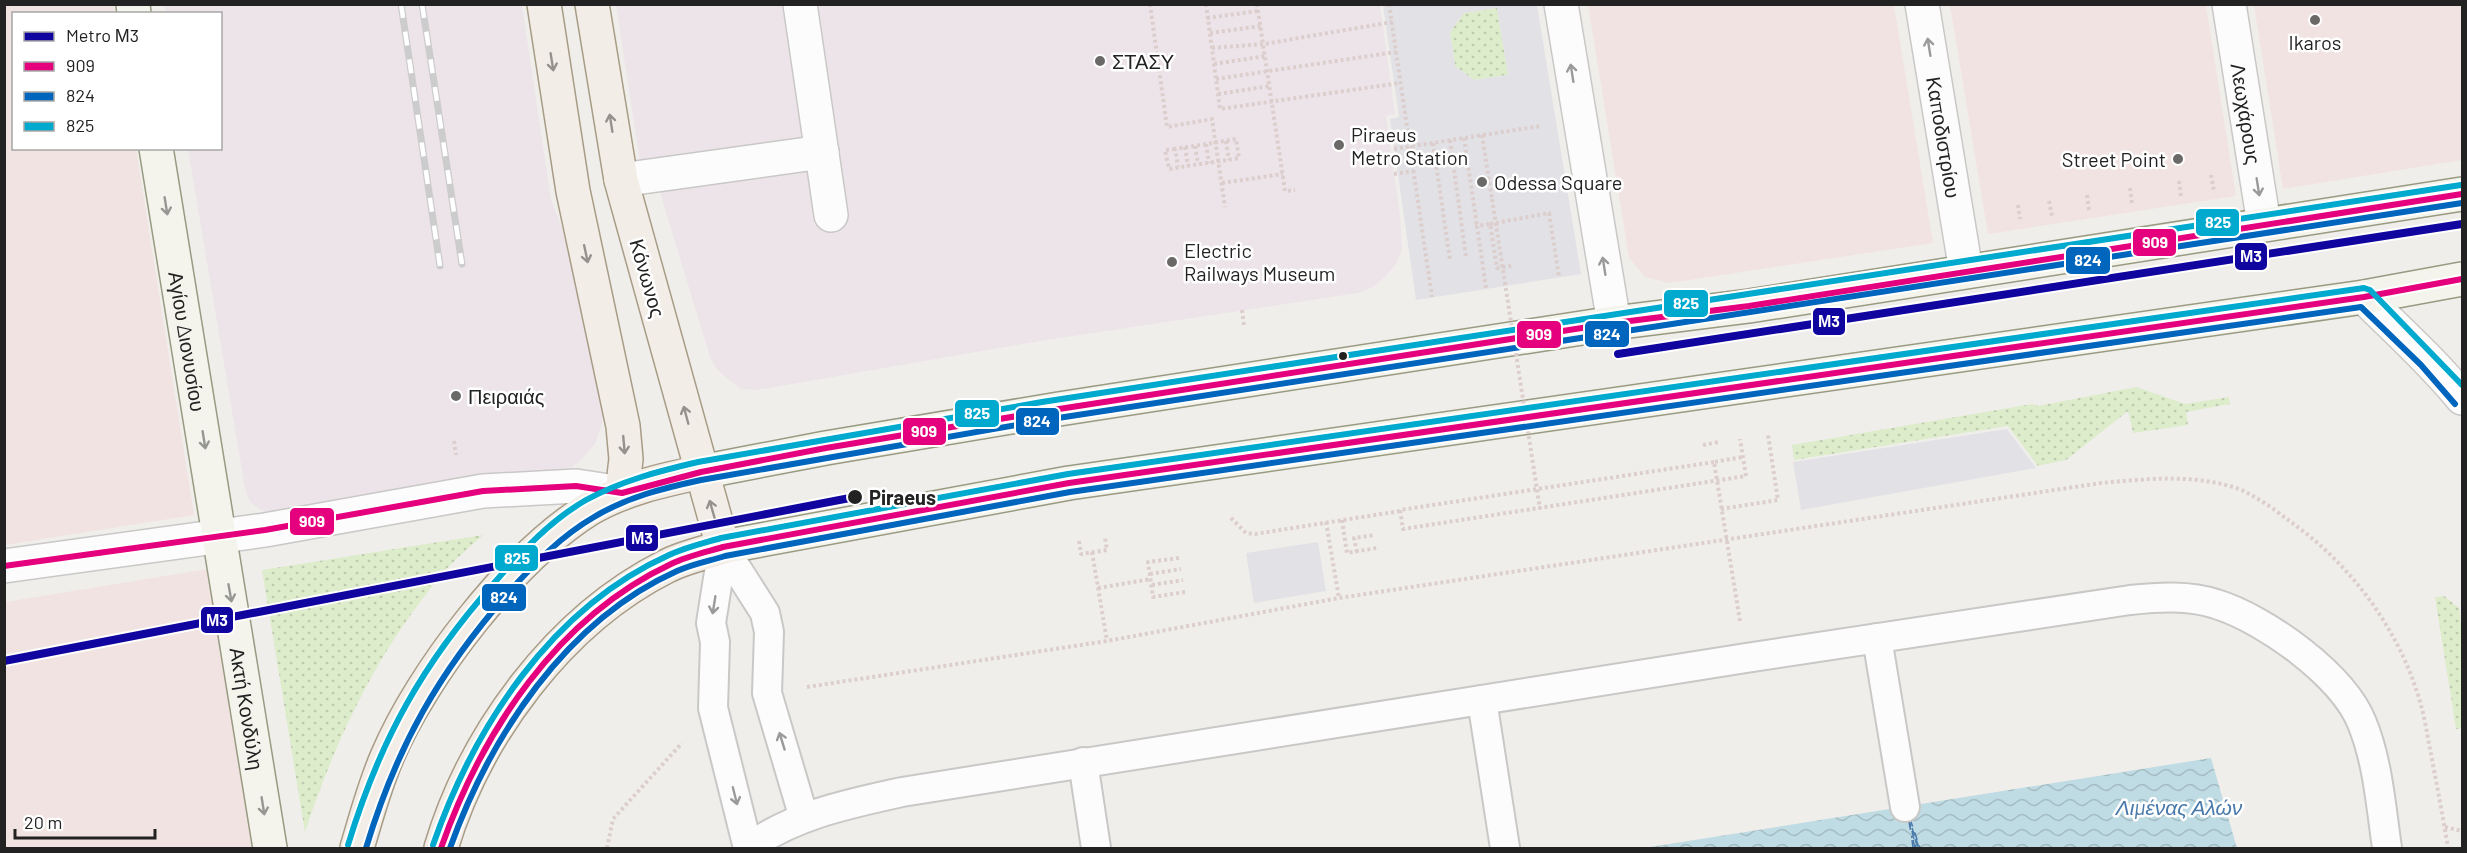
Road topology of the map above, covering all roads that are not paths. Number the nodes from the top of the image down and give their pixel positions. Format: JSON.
{"nodes":[{"id":1,"x":543,"y":4,"type":"edge"},
{"id":2,"x":592,"y":4,"type":"edge"},
{"id":3,"x":800,"y":4,"type":"edge"},
{"id":4,"x":1561,"y":4,"type":"edge"},
{"id":5,"x":1922,"y":4,"type":"edge"},
{"id":6,"x":2229,"y":4,"type":"edge"},
{"id":7,"x":156,"y":150,"type":"edge"},
{"id":8,"x":822,"y":152,"type":"junction"},
{"id":9,"x":621,"y":180,"type":"junction"},
{"id":10,"x":2463,"y":195,"type":"edge"},
{"id":11,"x":831,"y":215,"type":"dead end"},
{"id":12,"x":2264,"y":224,"type":"junction"},
{"id":13,"x":1966,"y":271,"type":"junction"},
{"id":14,"x":2463,"y":279,"type":"edge"},
{"id":15,"x":2364,"y":297,"type":"junction"},
{"id":16,"x":1614,"y":323,"type":"junction"},
{"id":17,"x":2463,"y":398,"type":"edge"},
{"id":18,"x":701,"y":472,"type":"junction"},
{"id":19,"x":622,"y":494,"type":"junction"},
{"id":20,"x":219,"y":536,"type":"junction"},
{"id":21,"x":723,"y":547,"type":"junction"},
{"id":22,"x":4,"y":566,"type":"edge"},
{"id":23,"x":1877,"y":638,"type":"junction"},
{"id":24,"x":1482,"y":700,"type":"junction"},
{"id":25,"x":1083,"y":762,"type":"junction"},
{"id":26,"x":1905,"y":807,"type":"dead end"},
{"id":27,"x":804,"y":818,"type":"junction"},
{"id":28,"x":748,"y":848,"type":"edge"},
{"id":29,"x":270,"y":849,"type":"edge"},
{"id":30,"x":357,"y":849,"type":"edge"},
{"id":31,"x":441,"y":849,"type":"edge"},
{"id":32,"x":1096,"y":849,"type":"edge"},
{"id":33,"x":1505,"y":849,"type":"edge"},
{"id":34,"x":2387,"y":849,"type":"edge"}],
"edges":[{"from":1,"to":19,"type":"main road","one_way":true},
{"from":9,"to":2,"type":"main road","name":"Κόνωνος","one_way":true},
{"from":3,"to":8,"type":"street"},
{"from":16,"to":4,"type":"street","one_way":true},
{"from":13,"to":5,"type":"street","name":"Καποδιστρίου","one_way":true},
{"from":6,"to":12,"type":"street","name":"Λεωχάρους","one_way":true},
{"from":7,"to":20,"type":"main road","name":"Αγίου Διονυσίου","one_way":true},
{"from":8,"to":9,"type":"street"},
{"from":8,"to":11,"type":"street"},
{"from":18,"to":9,"type":"main road","name":"Κόνωνος","one_way":true},
{"from":10,"to":12,"type":"main road"},
{"from":12,"to":13,"type":"main road"},
{"from":13,"to":16,"type":"main road"},
{"from":14,"to":15,"type":"main road"},
{"from":15,"to":17,"type":"street"},
{"from":15,"to":21,"type":"main road"},
{"from":16,"to":18,"type":"main road"},
{"from":18,"to":19,"type":"main road"},
{"from":21,"to":18,"type":"main road","name":"Κόνωνος","one_way":true},
{"from":19,"to":20,"type":"street"},
{"from":19,"to":30,"type":"main road"},
{"from":20,"to":22,"type":"street"},
{"from":20,"to":29,"type":"main road","name":"Ακτή Κονδύλη","one_way":true},
{"from":27,"to":21,"type":"lane","one_way":true},
{"from":21,"to":28,"type":"lane","one_way":true},
{"from":21,"to":31,"type":"main road"},
{"from":23,"to":24,"type":"lane"},
{"from":23,"to":26,"type":"lane"},
{"from":23,"to":34,"type":"lane"},
{"from":24,"to":25,"type":"lane"},
{"from":24,"to":33,"type":"lane"},
{"from":25,"to":27,"type":"lane"},
{"from":25,"to":32,"type":"lane"},
{"from":27,"to":28,"type":"lane"}]}
